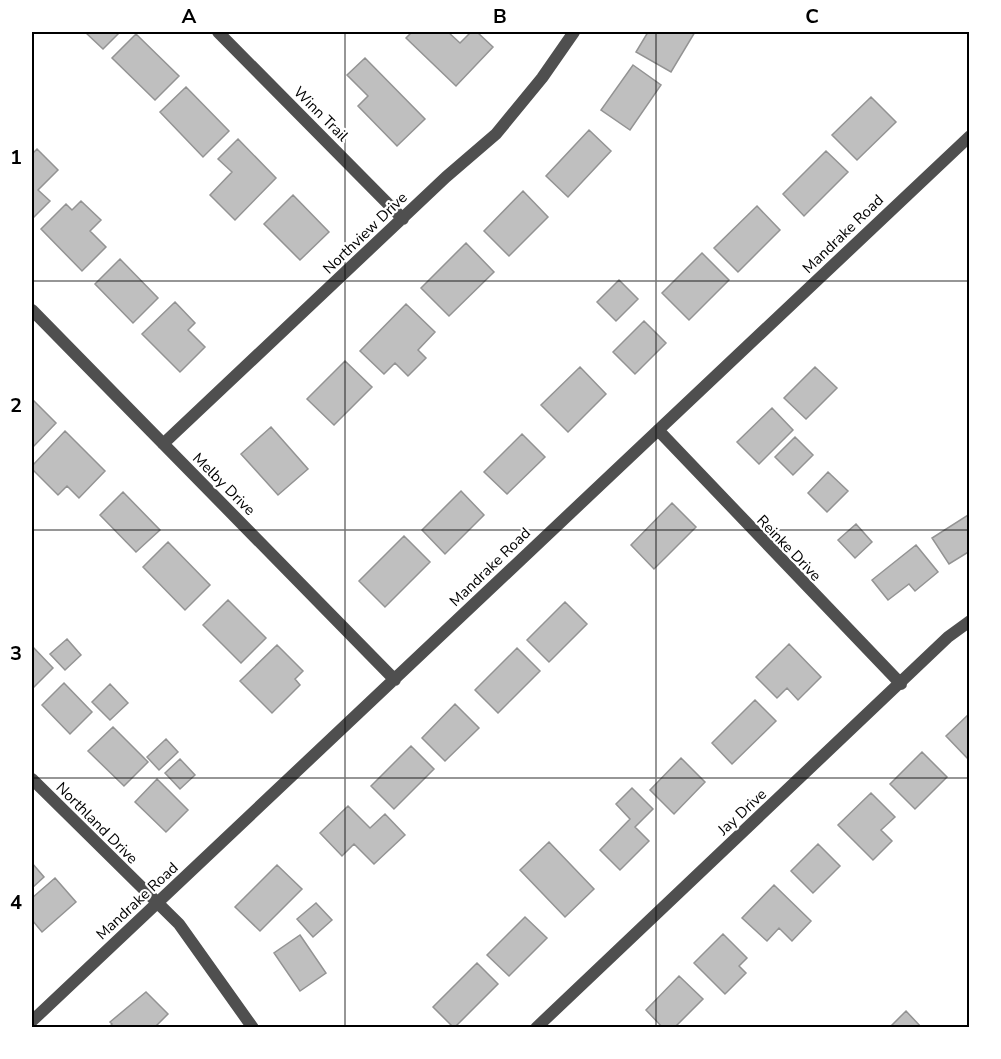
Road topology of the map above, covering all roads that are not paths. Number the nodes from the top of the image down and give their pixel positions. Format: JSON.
{"nodes":[{"id":1,"x":218,"y":32,"type":"edge"},
{"id":2,"x":574,"y":32,"type":"edge"},
{"id":3,"x":969,"y":136,"type":"edge"},
{"id":4,"x":403,"y":219,"type":"junction"},
{"id":5,"x":32,"y":310,"type":"edge"},
{"id":6,"x":658,"y":430,"type":"junction"},
{"id":7,"x":163,"y":444,"type":"junction"},
{"id":8,"x":969,"y":621,"type":"edge"},
{"id":9,"x":395,"y":680,"type":"junction"},
{"id":10,"x":901,"y":684,"type":"junction"},
{"id":11,"x":32,"y":779,"type":"edge"},
{"id":12,"x":158,"y":904,"type":"junction"},
{"id":13,"x":32,"y":1021,"type":"edge"},
{"id":14,"x":253,"y":1028,"type":"edge"},
{"id":15,"x":536,"y":1028,"type":"edge"}],
"edges":[{"from":1,"to":4,"type":"street","name":"Winn Trail"},
{"from":2,"to":4,"type":"street","name":"Northview Drive"},
{"from":3,"to":6,"type":"street","name":"Mandrake Road"},
{"from":4,"to":7,"type":"street","name":"Northview Drive"},
{"from":5,"to":7,"type":"street","name":"Melby Drive"},
{"from":6,"to":9,"type":"street","name":"Mandrake Road"},
{"from":6,"to":10,"type":"street","name":"Reinke Drive"},
{"from":7,"to":9,"type":"street","name":"Melby Drive"},
{"from":8,"to":10,"type":"street","name":"Jay Drive"},
{"from":9,"to":12,"type":"street","name":"Mandrake Road"},
{"from":10,"to":15,"type":"street","name":"Jay Drive"},
{"from":11,"to":12,"type":"street","name":"Northland Drive"},
{"from":12,"to":13,"type":"street","name":"Mandrake Road"},
{"from":12,"to":14,"type":"street","name":"Northland Drive"}]}
